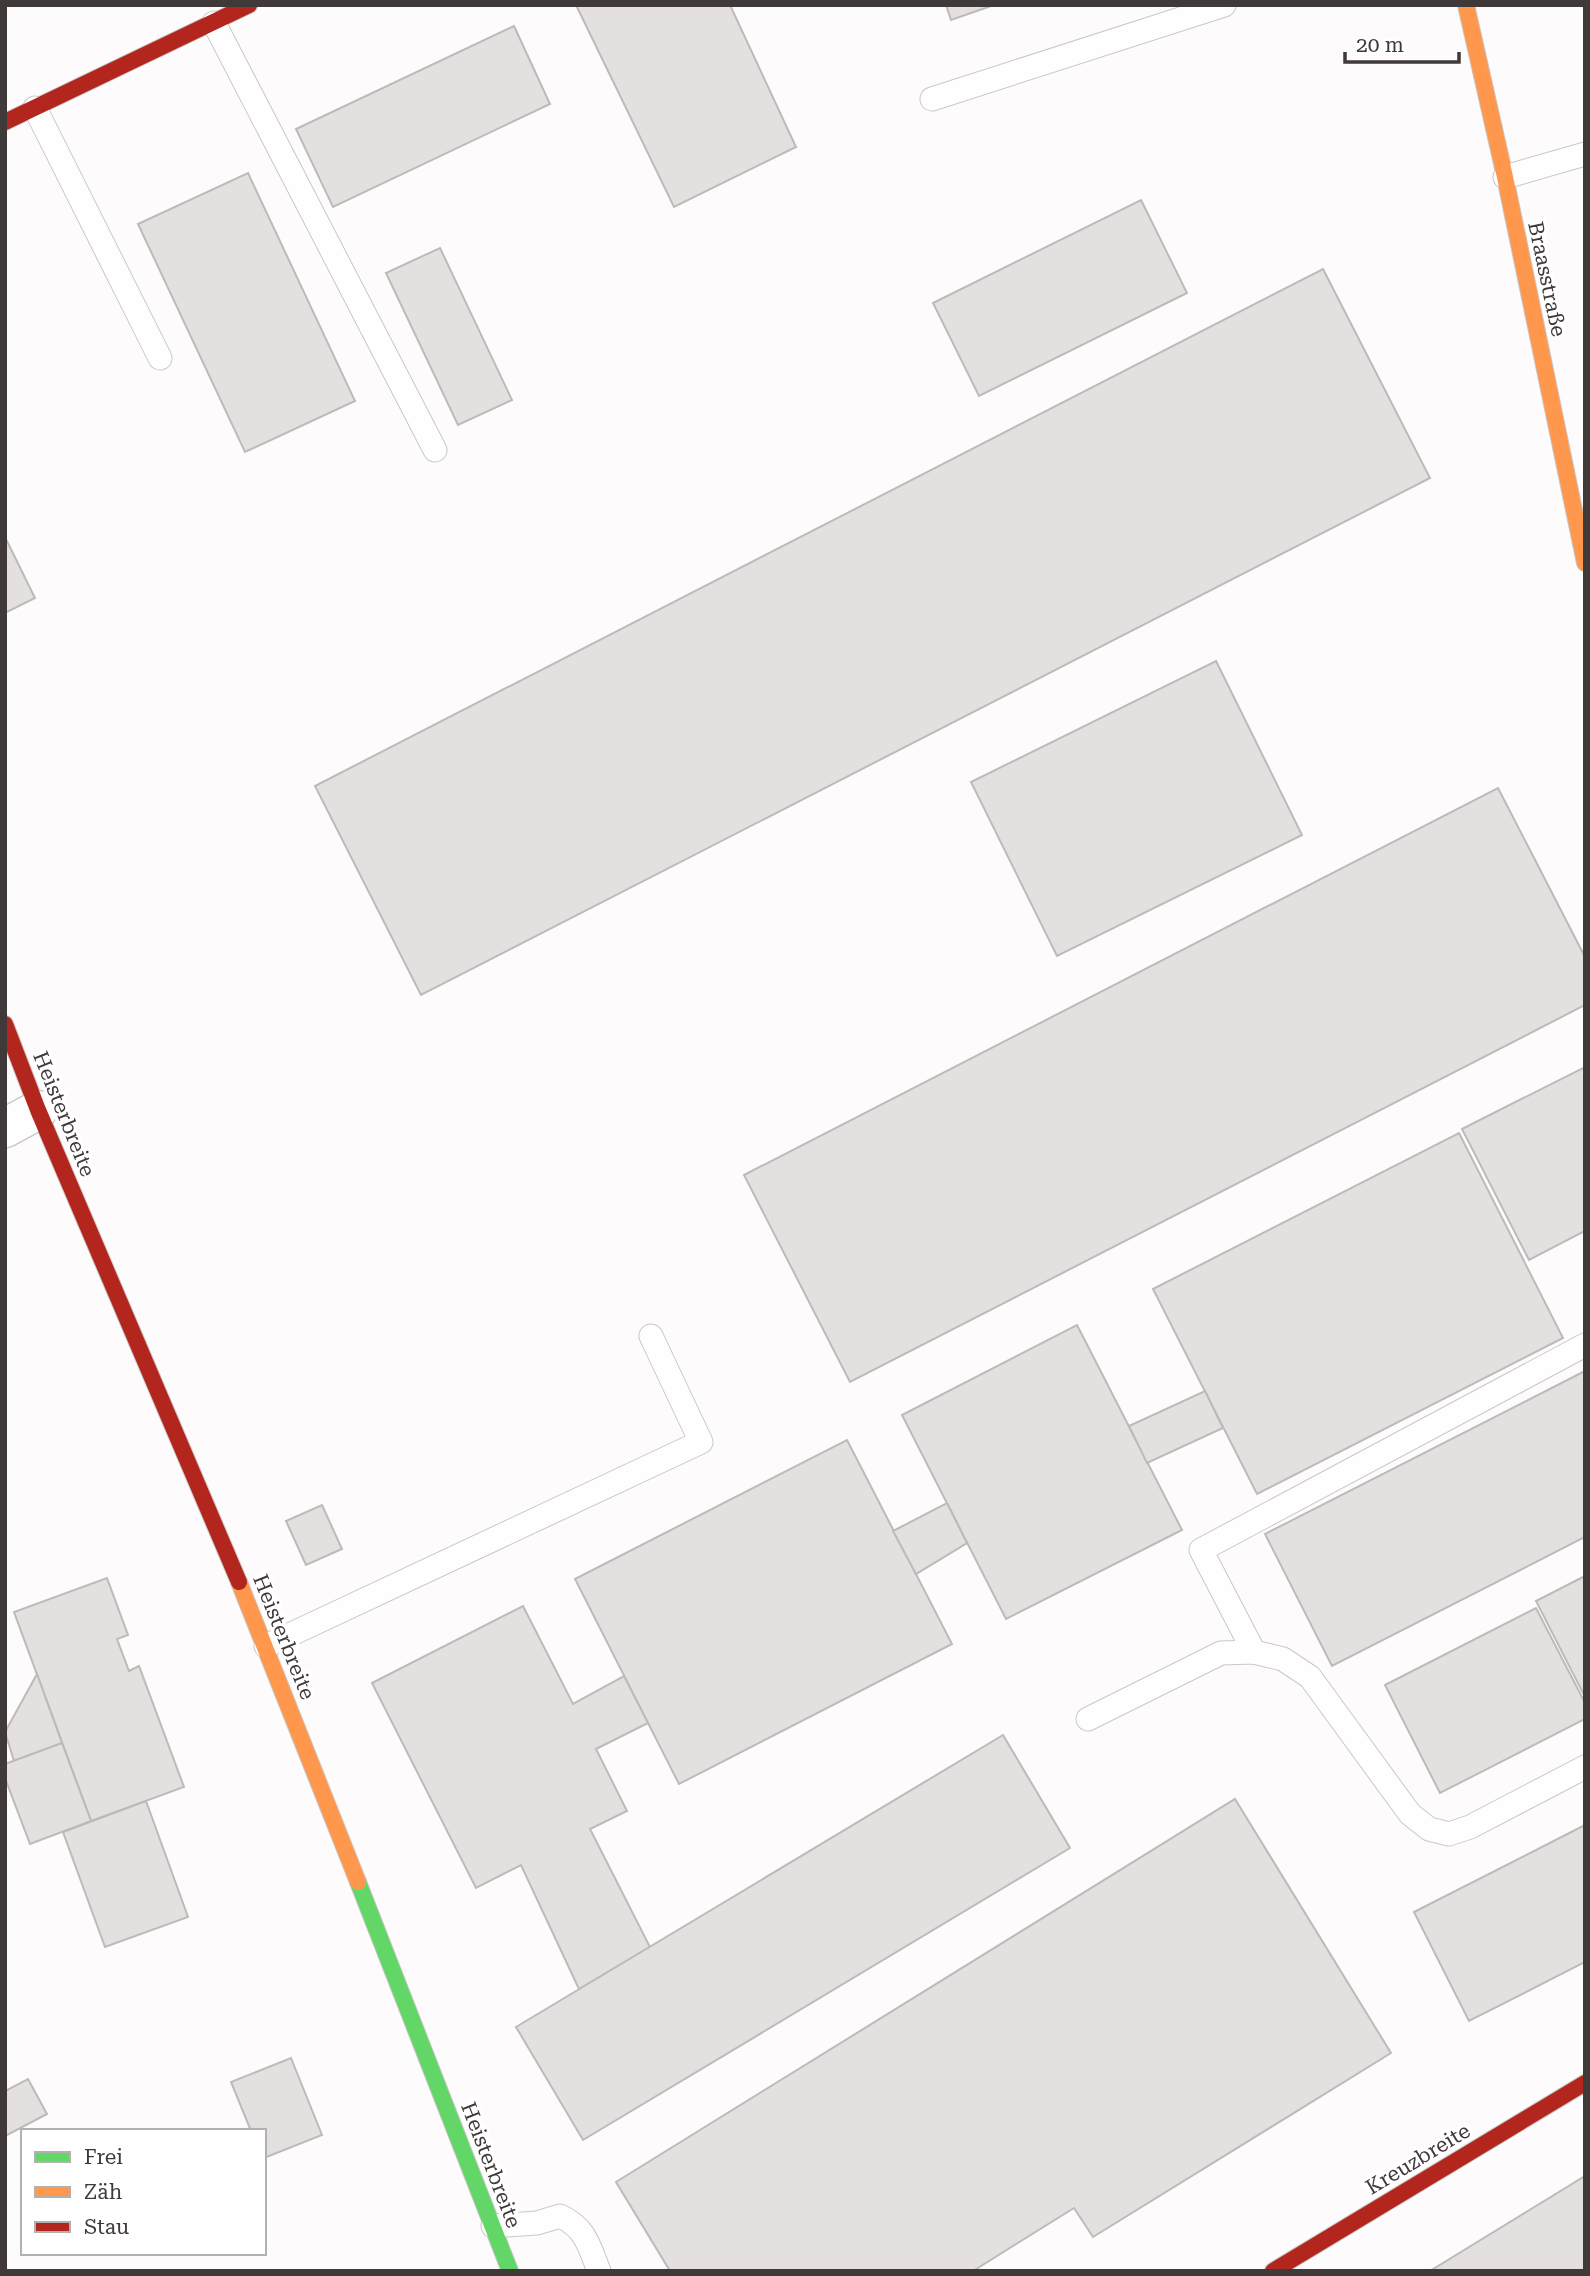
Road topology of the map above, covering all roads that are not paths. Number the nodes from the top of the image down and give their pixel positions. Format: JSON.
{"nodes":[{"id":1,"x":249,"y":5,"type":"edge"},
{"id":2,"x":1224,"y":5,"type":"edge"},
{"id":3,"x":1466,"y":5,"type":"edge"},
{"id":4,"x":214,"y":23,"type":"junction"},
{"id":5,"x":932,"y":99,"type":"dead end"},
{"id":6,"x":35,"y":108,"type":"junction"},
{"id":7,"x":5,"y":122,"type":"edge"},
{"id":8,"x":1585,"y":154,"type":"edge"},
{"id":9,"x":1505,"y":177,"type":"junction"},
{"id":10,"x":160,"y":358,"type":"dead end"},
{"id":11,"x":435,"y":450,"type":"dead end"},
{"id":12,"x":1585,"y":563,"type":"edge"},
{"id":13,"x":5,"y":1024,"type":"edge"},
{"id":14,"x":38,"y":1111,"type":"junction"},
{"id":15,"x":5,"y":1128,"type":"edge"},
{"id":16,"x":651,"y":1336,"type":"dead end"},
{"id":17,"x":1585,"y":1345,"type":"edge"},
{"id":18,"x":267,"y":1646,"type":"junction"},
{"id":19,"x":1254,"y":1652,"type":"junction"},
{"id":20,"x":1088,"y":1719,"type":"dead end"},
{"id":21,"x":1585,"y":1767,"type":"edge"},
{"id":22,"x":1585,"y":2084,"type":"edge"},
{"id":23,"x":492,"y":2226,"type":"junction"},
{"id":24,"x":510,"y":2271,"type":"edge"},
{"id":25,"x":599,"y":2271,"type":"edge"},
{"id":26,"x":1273,"y":2271,"type":"edge"}],
"edges":[{"from":1,"to":4,"type":"street"},
{"from":2,"to":5,"type":"lane"},
{"from":3,"to":9,"type":"street","name":"Braasstraße"},
{"from":4,"to":6,"type":"street"},
{"from":4,"to":11,"type":"lane"},
{"from":6,"to":7,"type":"street"},
{"from":6,"to":10,"type":"lane"},
{"from":8,"to":9,"type":"lane"},
{"from":9,"to":12,"type":"street","name":"Braasstraße"},
{"from":13,"to":14,"type":"street","name":"Heisterbreite"},
{"from":14,"to":15,"type":"street"},
{"from":14,"to":18,"type":"street","name":"Heisterbreite"},
{"from":16,"to":18,"type":"lane"},
{"from":17,"to":19,"type":"lane"},
{"from":18,"to":23,"type":"street","name":"Heisterbreite"},
{"from":19,"to":20,"type":"lane"},
{"from":19,"to":21,"type":"lane"},
{"from":22,"to":26,"type":"street","name":"Kreuzbreite"},
{"from":23,"to":24,"type":"street","name":"Heisterbreite"},
{"from":23,"to":25,"type":"lane"}]}
